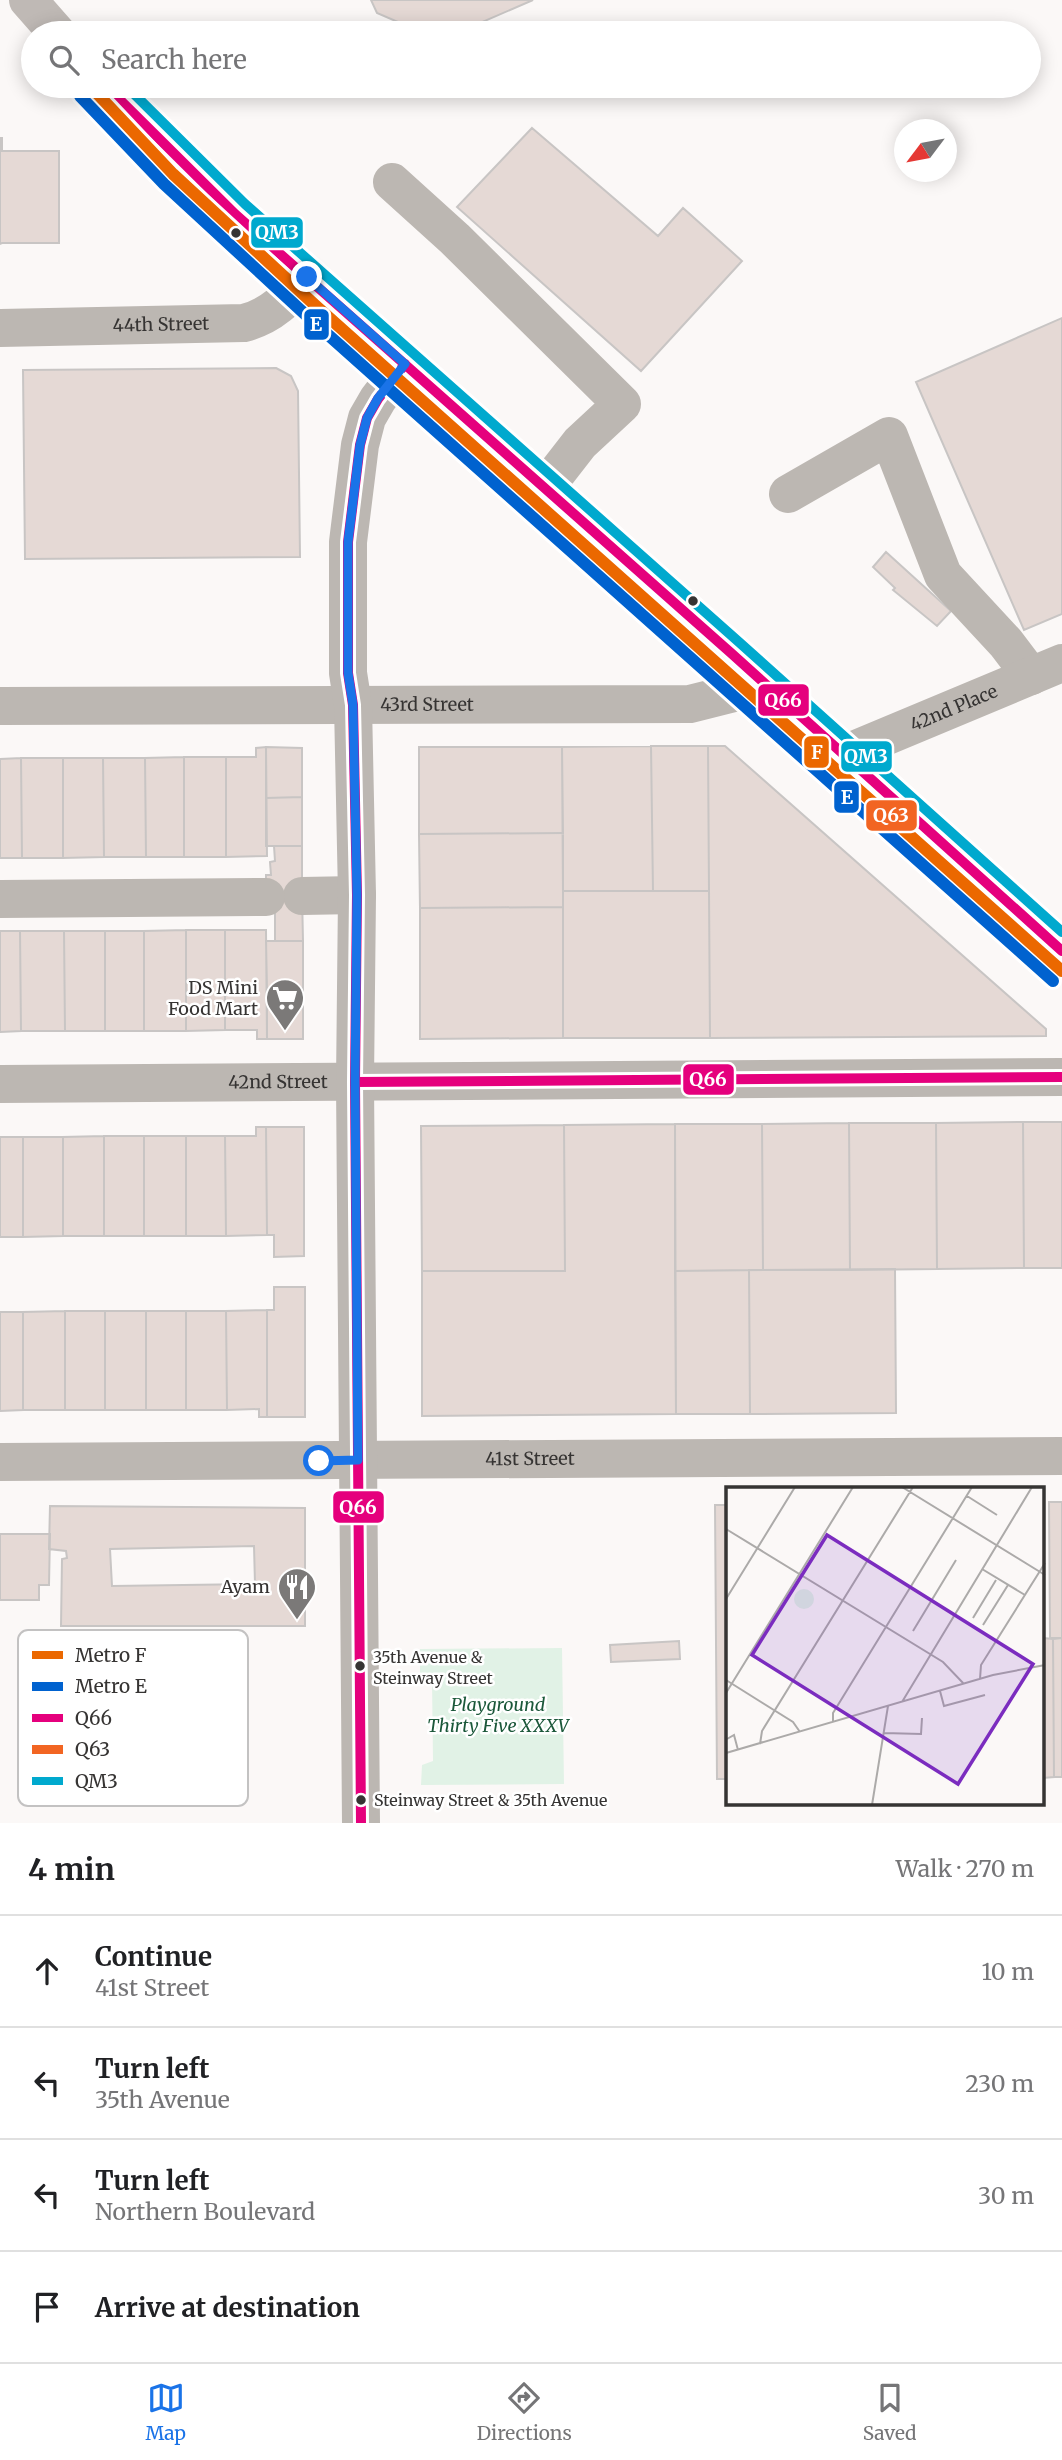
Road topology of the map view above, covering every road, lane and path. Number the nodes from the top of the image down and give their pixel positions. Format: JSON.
{"nodes":[{"id":1,"x":28,"y":0,"type":"edge"},
{"id":2,"x":46,"y":21,"type":"edge"},
{"id":3,"x":118,"y":98,"type":"edge"},
{"id":4,"x":392,"y":182,"type":"dead end"},
{"id":5,"x":307,"y":277,"type":"junction"},
{"id":6,"x":0,"y":328,"type":"edge"},
{"id":7,"x":405,"y":364,"type":"junction"},
{"id":8,"x":544,"y":488,"type":"junction"},
{"id":9,"x":788,"y":494,"type":"dead end"},
{"id":10,"x":1047,"y":669,"type":"edge"},
{"id":11,"x":766,"y":685,"type":"junction"},
{"id":12,"x":353,"y":705,"type":"junction"},
{"id":13,"x":0,"y":706,"type":"edge"},
{"id":14,"x":844,"y":754,"type":"junction"},
{"id":15,"x":357,"y":895,"type":"junction"},
{"id":16,"x":0,"y":899,"type":"edge"},
{"id":17,"x":1062,"y":951,"type":"edge"},
{"id":18,"x":1062,"y":1077,"type":"edge"},
{"id":19,"x":355,"y":1082,"type":"junction"},
{"id":20,"x":0,"y":1084,"type":"edge"},
{"id":21,"x":1062,"y":1456,"type":"edge"},
{"id":22,"x":358,"y":1460,"type":"junction"},
{"id":23,"x":0,"y":1462,"type":"edge"},
{"id":24,"x":361,"y":1823,"type":"edge"}],
"edges":[{"from":1,"to":2,"type":"main road"},
{"from":3,"to":5,"type":"main road"},
{"from":4,"to":8,"type":"street"},
{"from":5,"to":6,"type":"street","name":"44th Street"},
{"from":5,"to":7,"type":"main road"},
{"from":7,"to":8,"type":"main road"},
{"from":7,"to":12,"type":"street"},
{"from":8,"to":11,"type":"main road"},
{"from":9,"to":10,"type":"street"},
{"from":10,"to":14,"type":"street","name":"42nd Place"},
{"from":11,"to":12,"type":"street","name":"43rd Street"},
{"from":11,"to":14,"type":"main road"},
{"from":12,"to":13,"type":"street","name":"43rd Street"},
{"from":12,"to":15,"type":"street"},
{"from":14,"to":17,"type":"main road"},
{"from":15,"to":16,"type":"street"},
{"from":15,"to":19,"type":"street"},
{"from":18,"to":19,"type":"street","name":"42nd Street"},
{"from":19,"to":20,"type":"street","name":"42nd Street"},
{"from":19,"to":22,"type":"street"},
{"from":21,"to":22,"type":"street","name":"41st Street"},
{"from":22,"to":23,"type":"street","name":"41st Street"},
{"from":22,"to":24,"type":"street"}]}
